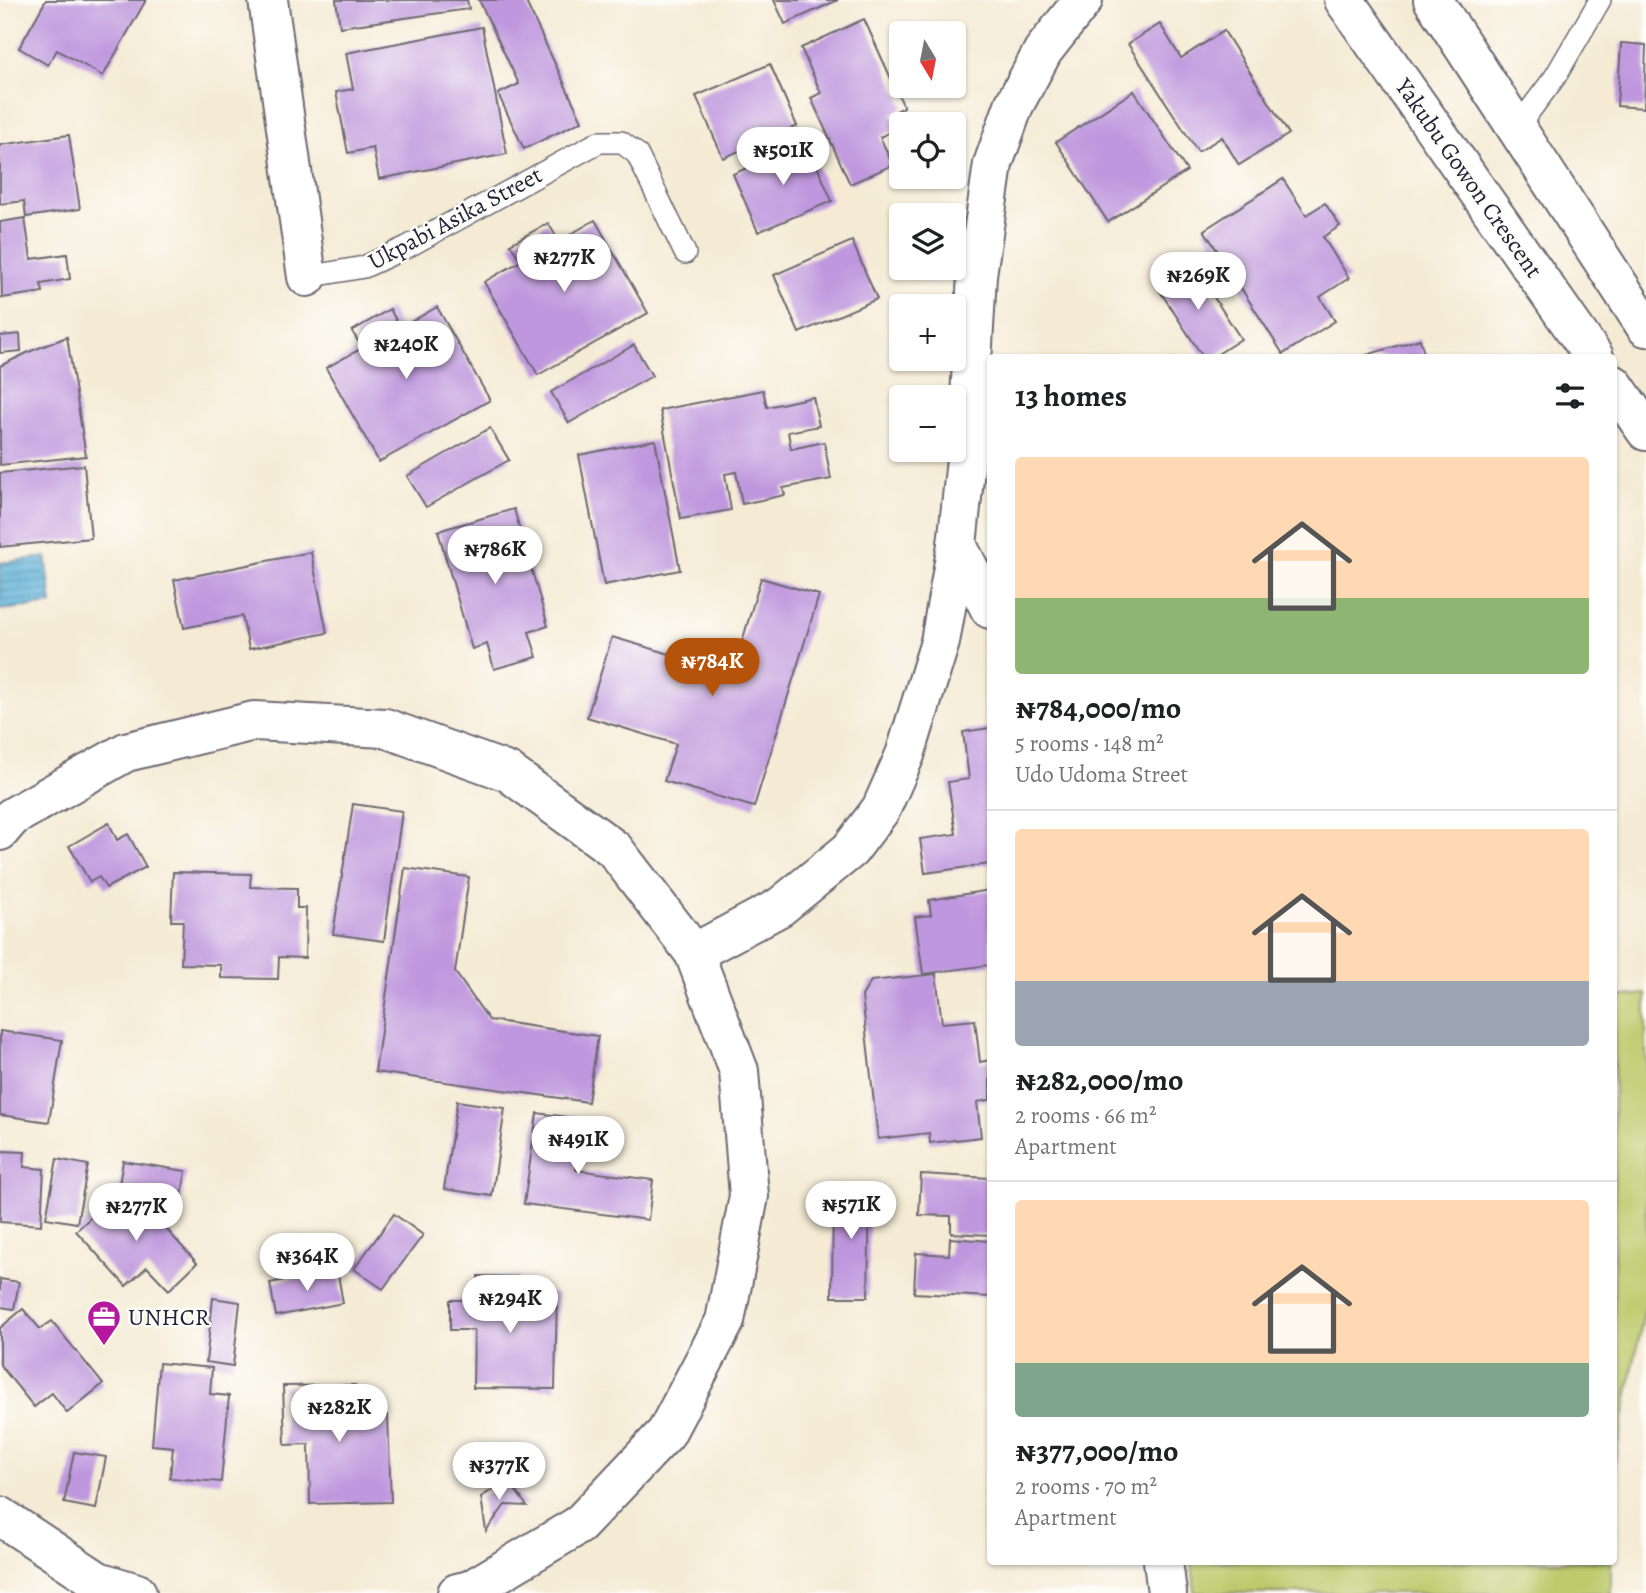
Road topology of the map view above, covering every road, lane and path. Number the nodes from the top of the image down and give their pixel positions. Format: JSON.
{"nodes":[{"id":1,"x":268,"y":0,"type":"edge"},
{"id":2,"x":1083,"y":0,"type":"edge"},
{"id":3,"x":1344,"y":0,"type":"edge"},
{"id":4,"x":1433,"y":0,"type":"edge"},
{"id":5,"x":1600,"y":0,"type":"edge"},
{"id":6,"x":1516,"y":129,"type":"junction"},
{"id":7,"x":685,"y":253,"type":"dead end"},
{"id":8,"x":307,"y":277,"type":"joint"},
{"id":9,"x":1646,"y":327,"type":"edge"},
{"id":10,"x":1592,"y":354,"type":"edge"},
{"id":11,"x":1617,"y":389,"type":"edge"},
{"id":12,"x":1646,"y":431,"type":"edge"},
{"id":13,"x":957,"y":544,"type":"junction"},
{"id":14,"x":987,"y":603,"type":"edge"},
{"id":15,"x":0,"y":831,"type":"edge"},
{"id":16,"x":694,"y":953,"type":"junction"},
{"id":17,"x":0,"y":1516,"type":"edge"},
{"id":18,"x":1164,"y":1565,"type":"edge"},
{"id":19,"x":138,"y":1593,"type":"edge"},
{"id":20,"x":457,"y":1593,"type":"edge"},
{"id":21,"x":1167,"y":1593,"type":"edge"}],
"edges":[{"from":1,"to":8,"type":"street","name":"Ukpabi Asika Street"},
{"from":2,"to":13,"type":"street"},
{"from":3,"to":10,"type":"street","name":"Yakubu Gowon Crescent"},
{"from":4,"to":6,"type":"street"},
{"from":5,"to":6,"type":"lane"},
{"from":6,"to":9,"type":"street"},
{"from":7,"to":8,"type":"lane","name":"Ukpabi Asika Street"},
{"from":11,"to":12,"type":"street"},
{"from":13,"to":14,"type":"street"},
{"from":13,"to":16,"type":"street"},
{"from":15,"to":16,"type":"street"},
{"from":16,"to":20,"type":"street"},
{"from":17,"to":19,"type":"street"},
{"from":18,"to":21,"type":"street"}]}
